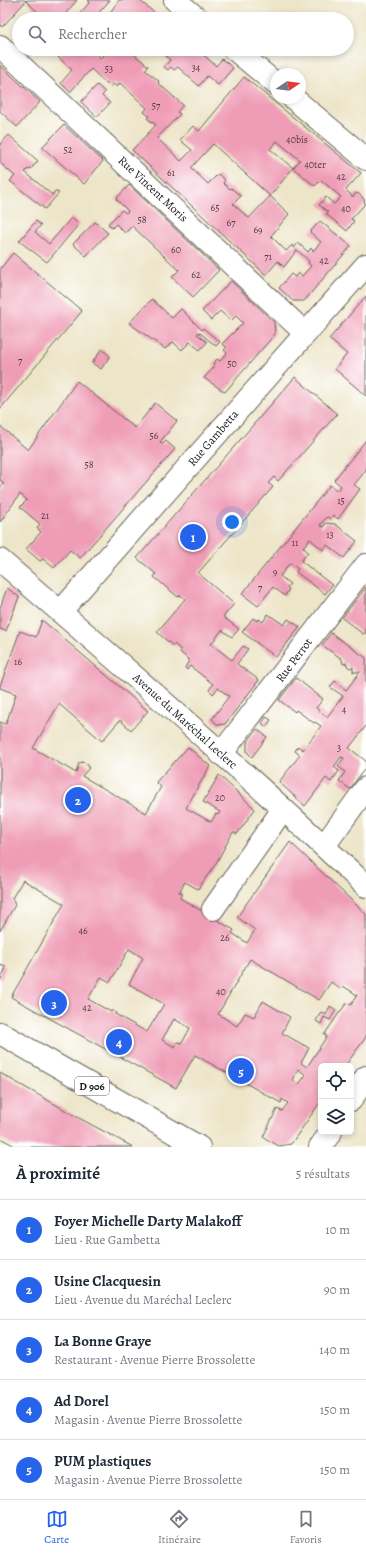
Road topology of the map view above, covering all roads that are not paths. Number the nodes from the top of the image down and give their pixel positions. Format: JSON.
{"nodes":[{"id":1,"x":175,"y":0,"type":"edge"},
{"id":2,"x":190,"y":12,"type":"edge"},
{"id":3,"x":0,"y":46,"type":"edge"},
{"id":4,"x":242,"y":56,"type":"edge"},
{"id":5,"x":270,"y":79,"type":"edge"},
{"id":6,"x":300,"y":104,"type":"edge"},
{"id":7,"x":366,"y":159,"type":"edge"},
{"id":8,"x":366,"y":265,"type":"edge"},
{"id":9,"x":306,"y":333,"type":"junction"},
{"id":10,"x":0,"y":560,"type":"edge"},
{"id":11,"x":366,"y":565,"type":"edge"},
{"id":12,"x":61,"y":611,"type":"junction"},
{"id":13,"x":222,"y":754,"type":"junction"},
{"id":14,"x":366,"y":788,"type":"edge"},
{"id":15,"x":283,"y":809,"type":"junction"},
{"id":16,"x":324,"y":846,"type":"junction"},
{"id":17,"x":366,"y":886,"type":"edge"},
{"id":18,"x":213,"y":909,"type":"dead end"},
{"id":19,"x":0,"y":1033,"type":"edge"},
{"id":20,"x":366,"y":1077,"type":"edge"},
{"id":21,"x":352,"y":1099,"type":"edge"},
{"id":22,"x":329,"y":1135,"type":"edge"},
{"id":23,"x":192,"y":1143,"type":"edge"},
{"id":24,"x":207,"y":1147,"type":"edge"},
{"id":25,"x":320,"y":1147,"type":"edge"}],
"edges":[{"from":1,"to":2,"type":"street"},
{"from":3,"to":9,"type":"street","name":"Rue Vincent Moris"},
{"from":4,"to":5,"type":"street"},
{"from":6,"to":7,"type":"street"},
{"from":8,"to":9,"type":"street","name":"Rue Gambetta"},
{"from":9,"to":12,"type":"street","name":"Rue Gambetta"},
{"from":10,"to":12,"type":"street","name":"Avenue du Maréchal Leclerc"},
{"from":11,"to":13,"type":"street","name":"Rue Perrot"},
{"from":12,"to":13,"type":"street","name":"Avenue du Maréchal Leclerc"},
{"from":13,"to":15,"type":"street","name":"Avenue du Maréchal Leclerc"},
{"from":14,"to":16,"type":"street"},
{"from":15,"to":16,"type":"street","name":"Avenue du Maréchal Leclerc"},
{"from":15,"to":18,"type":"street"},
{"from":16,"to":17,"type":"street","name":"Avenue du Maréchal Leclerc"},
{"from":19,"to":23,"type":"street","number":"D 906"},
{"from":20,"to":21,"type":"street"},
{"from":22,"to":25,"type":"street"},
{"from":23,"to":24,"type":"street","number":"D 906"}]}
